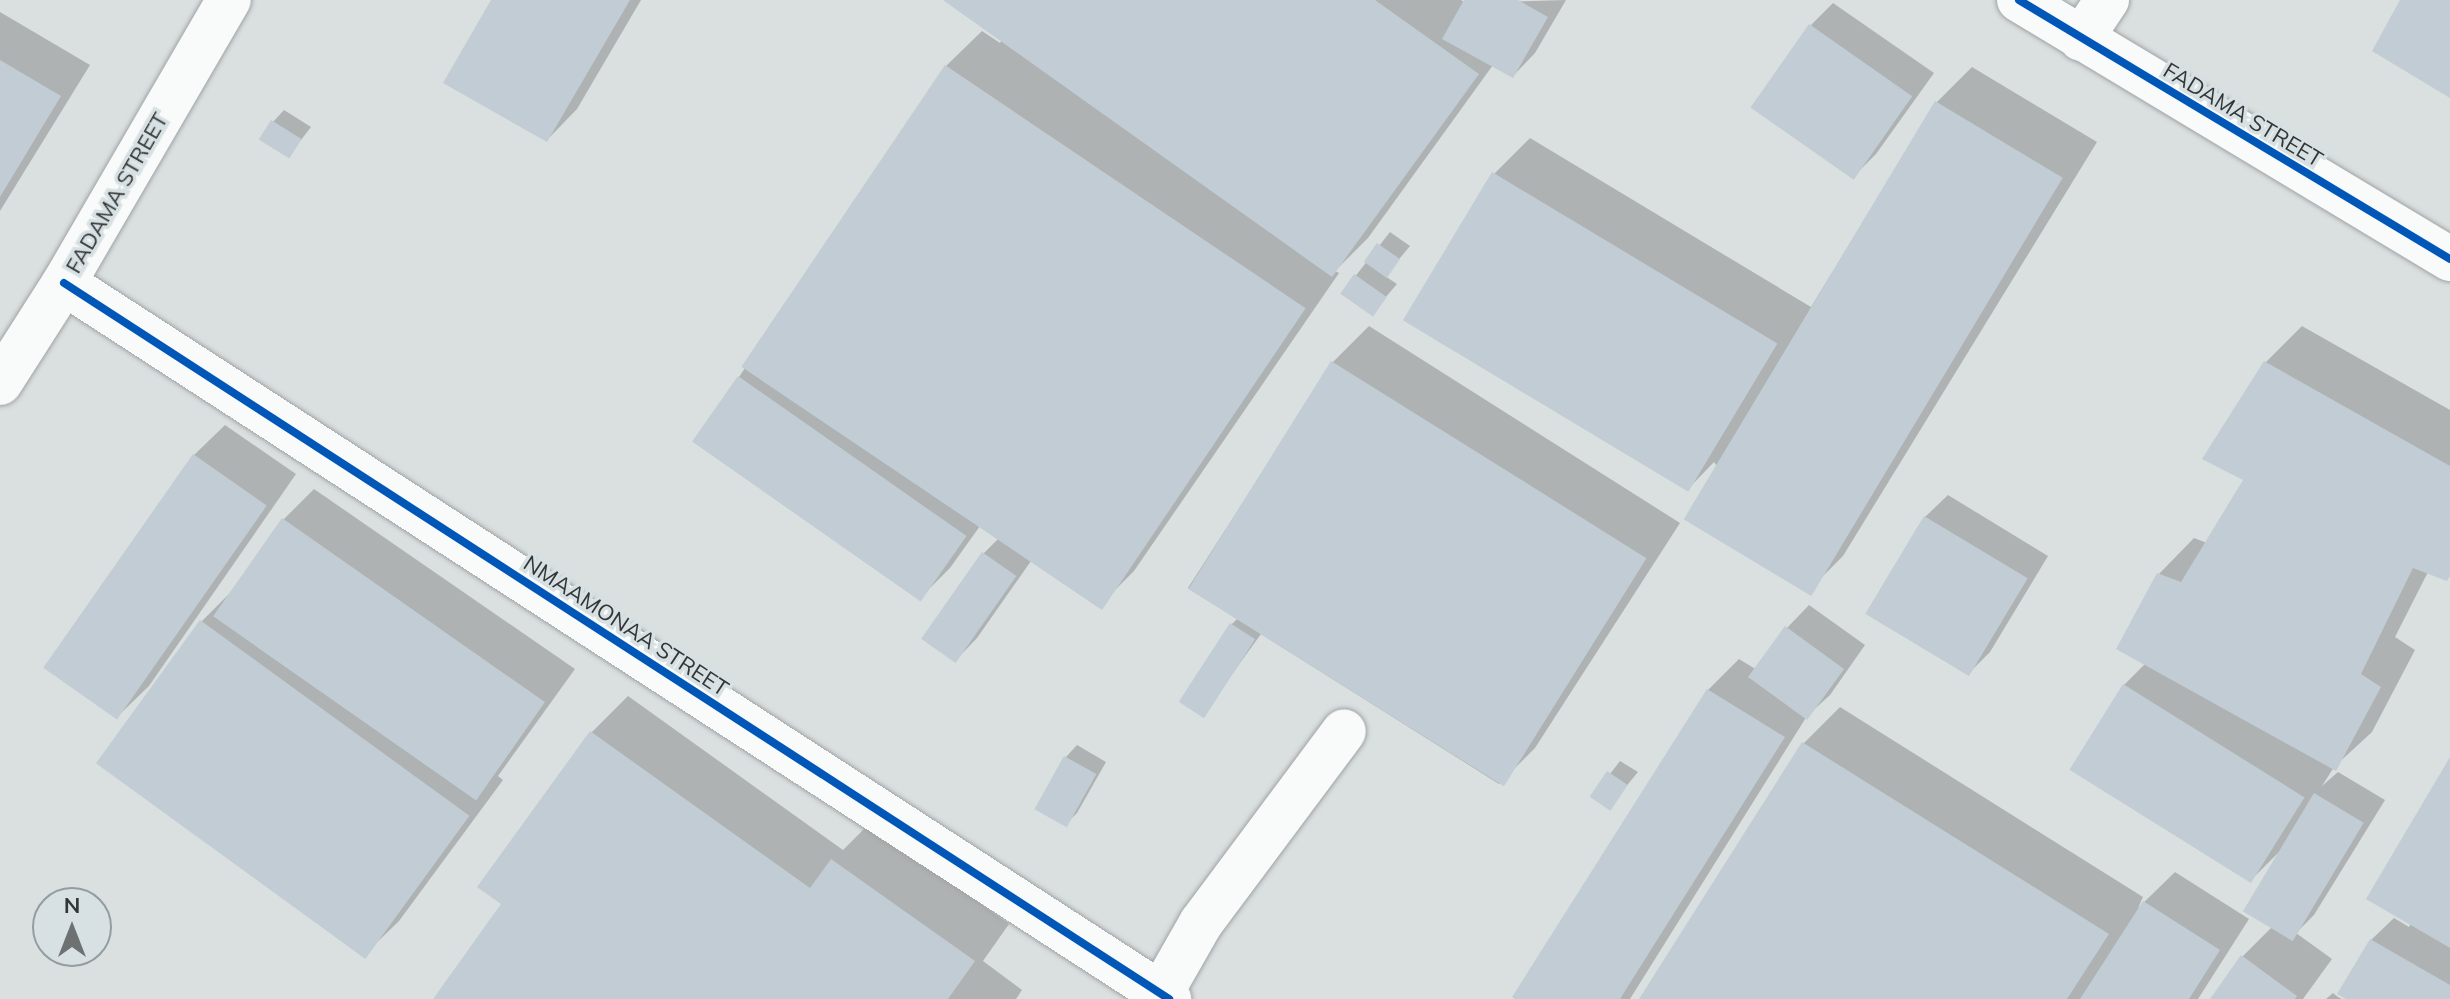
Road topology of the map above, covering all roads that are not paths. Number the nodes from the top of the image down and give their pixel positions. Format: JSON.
{"nodes":[{"id":1,"x":229,"y":0,"type":"edge"},
{"id":2,"x":2019,"y":0,"type":"edge"},
{"id":3,"x":2107,"y":0,"type":"edge"},
{"id":4,"x":2081,"y":39,"type":"junction"},
{"id":5,"x":2450,"y":259,"type":"edge"},
{"id":6,"x":64,"y":283,"type":"junction"},
{"id":7,"x":0,"y":383,"type":"edge"},
{"id":8,"x":1344,"y":731,"type":"dead end"},
{"id":9,"x":1165,"y":996,"type":"edge"}],
"edges":[{"from":1,"to":6,"type":"street","name":"FADAMA STREET"},
{"from":2,"to":4,"type":"street","name":"FADAMA STREET"},
{"from":3,"to":4,"type":"street"},
{"from":4,"to":5,"type":"street","name":"FADAMA STREET"},
{"from":6,"to":7,"type":"street","name":"FADAMA STREET"},
{"from":6,"to":9,"type":"street","name":"NMAAMONAA STREET"},
{"from":8,"to":9,"type":"street"}]}
